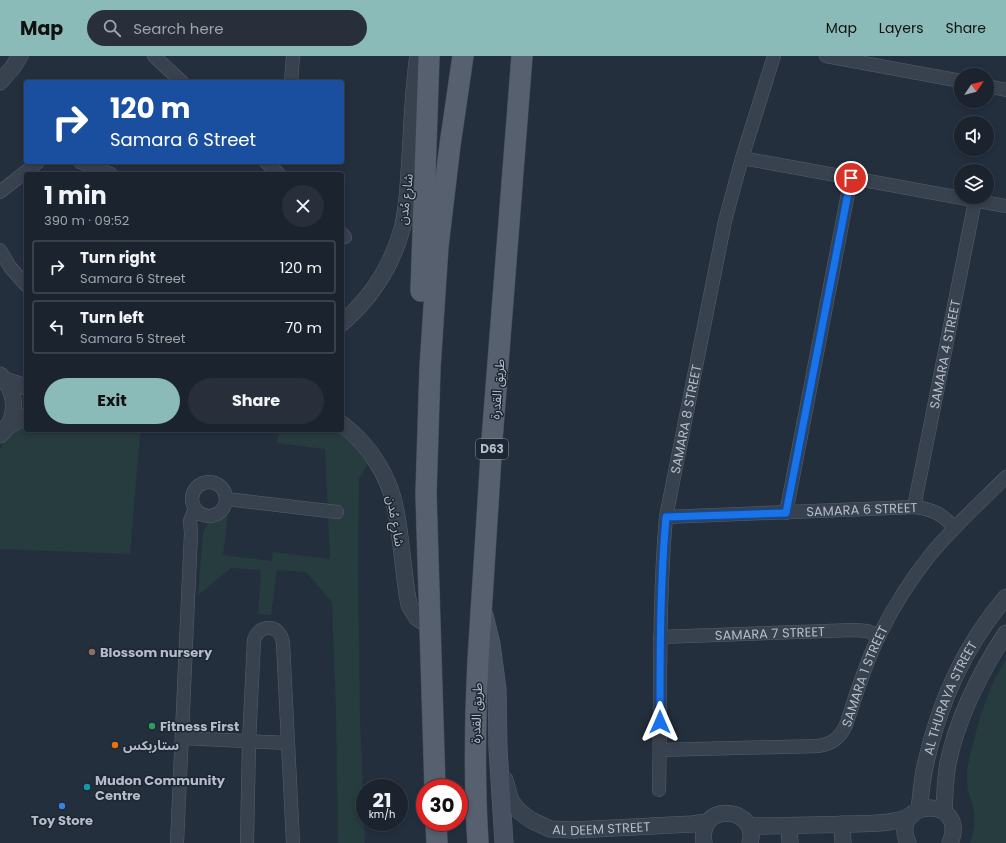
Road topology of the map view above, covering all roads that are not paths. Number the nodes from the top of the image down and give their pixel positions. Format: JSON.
{"nodes":[{"id":1,"x":20,"y":56,"type":"edge"},
{"id":2,"x":154,"y":56,"type":"edge"},
{"id":3,"x":294,"y":56,"type":"edge"},
{"id":4,"x":418,"y":56,"type":"edge"},
{"id":5,"x":429,"y":56,"type":"edge"},
{"id":6,"x":463,"y":56,"type":"edge"},
{"id":7,"x":522,"y":56,"type":"edge"},
{"id":8,"x":774,"y":56,"type":"edge"},
{"id":9,"x":826,"y":56,"type":"edge"},
{"id":10,"x":180,"y":80,"type":"edge"},
{"id":11,"x":292,"y":80,"type":"edge"},
{"id":12,"x":954,"y":80,"type":"edge"},
{"id":13,"x":0,"y":82,"type":"edge"},
{"id":14,"x":994,"y":87,"type":"edge"},
{"id":15,"x":1006,"y":90,"type":"edge"},
{"id":16,"x":742,"y":158,"type":"junction"},
{"id":17,"x":35,"y":164,"type":"edge"},
{"id":18,"x":85,"y":164,"type":"edge"},
{"id":19,"x":269,"y":164,"type":"edge"},
{"id":20,"x":25,"y":172,"type":"edge"},
{"id":21,"x":106,"y":172,"type":"edge"},
{"id":22,"x":277,"y":172,"type":"edge"},
{"id":23,"x":24,"y":173,"type":"edge"},
{"id":24,"x":851,"y":178,"type":"junction"},
{"id":25,"x":0,"y":192,"type":"edge"},
{"id":26,"x":954,"y":197,"type":"edge"},
{"id":27,"x":974,"y":204,"type":"edge"},
{"id":28,"x":994,"y":204,"type":"edge"},
{"id":29,"x":1006,"y":206,"type":"edge"},
{"id":30,"x":0,"y":250,"type":"edge"},
{"id":31,"x":24,"y":283,"type":"edge"},
{"id":32,"x":344,"y":321,"type":"edge"},
{"id":33,"x":3,"y":377,"type":"edge"},
{"id":34,"x":24,"y":386,"type":"edge"},
{"id":35,"x":24,"y":417,"type":"edge"},
{"id":36,"x":344,"y":425,"type":"edge"},
{"id":37,"x":427,"y":429,"type":"junction"},
{"id":38,"x":4,"y":431,"type":"edge"},
{"id":39,"x":1006,"y":477,"type":"edge"},
{"id":40,"x":227,"y":499,"type":"junction"},
{"id":41,"x":914,"y":507,"type":"junction"},
{"id":42,"x":195,"y":508,"type":"junction"},
{"id":43,"x":337,"y":512,"type":"dead end"},
{"id":44,"x":786,"y":513,"type":"junction"},
{"id":45,"x":206,"y":517,"type":"junction"},
{"id":46,"x":666,"y":517,"type":"junction"},
{"id":47,"x":954,"y":528,"type":"junction"},
{"id":48,"x":191,"y":534,"type":"junction"},
{"id":49,"x":1006,"y":597,"type":"edge"},
{"id":50,"x":481,"y":605,"type":"junction"},
{"id":51,"x":430,"y":626,"type":"junction"},
{"id":52,"x":1006,"y":633,"type":"edge"},
{"id":53,"x":879,"y":636,"type":"junction"},
{"id":54,"x":660,"y":637,"type":"junction"},
{"id":55,"x":182,"y":738,"type":"junction"},
{"id":56,"x":249,"y":741,"type":"junction"},
{"id":57,"x":288,"y":743,"type":"junction"},
{"id":58,"x":498,"y":750,"type":"junction"},
{"id":59,"x":660,"y":750,"type":"junction"},
{"id":60,"x":435,"y":779,"type":"edge"},
{"id":61,"x":659,"y":790,"type":"dead end"},
{"id":62,"x":915,"y":812,"type":"junction"},
{"id":63,"x":944,"y":812,"type":"junction"},
{"id":64,"x":707,"y":822,"type":"junction"},
{"id":65,"x":842,"y":824,"type":"junction"},
{"id":66,"x":749,"y":826,"type":"junction"},
{"id":67,"x":789,"y":826,"type":"junction"},
{"id":68,"x":436,"y":831,"type":"edge"},
{"id":69,"x":177,"y":843,"type":"edge"},
{"id":70,"x":247,"y":843,"type":"edge"},
{"id":71,"x":293,"y":843,"type":"edge"},
{"id":72,"x":437,"y":843,"type":"edge"},
{"id":73,"x":478,"y":843,"type":"edge"},
{"id":74,"x":504,"y":843,"type":"edge"},
{"id":75,"x":704,"y":843,"type":"edge"},
{"id":76,"x":750,"y":843,"type":"edge"},
{"id":77,"x":790,"y":843,"type":"edge"},
{"id":78,"x":843,"y":843,"type":"edge"},
{"id":79,"x":908,"y":843,"type":"edge"},
{"id":80,"x":950,"y":843,"type":"edge"}],
"edges":[{"from":1,"to":13,"type":"street"},
{"from":2,"to":10,"type":"street"},
{"from":3,"to":11,"type":"street"},
{"from":4,"to":32,"type":"street","name":"شارع مُدن"},
{"from":5,"to":37,"type":"main road"},
{"from":6,"to":37,"type":"main road"},
{"from":7,"to":50,"type":"main road","name":"طريق القدرة","number":"D63"},
{"from":8,"to":16,"type":"street","name":"SAMARA 8 STREET"},
{"from":9,"to":12,"type":"street"},
{"from":14,"to":15,"type":"street"},
{"from":16,"to":24,"type":"street"},
{"from":16,"to":46,"type":"street","name":"SAMARA 8 STREET"},
{"from":17,"to":20,"type":"street"},
{"from":18,"to":21,"type":"street"},
{"from":19,"to":22,"type":"street"},
{"from":23,"to":25,"type":"street"},
{"from":24,"to":26,"type":"street"},
{"from":24,"to":44,"type":"street"},
{"from":27,"to":41,"type":"street","name":"SAMARA 4 STREET"},
{"from":28,"to":29,"type":"street"},
{"from":30,"to":31,"type":"street"},
{"from":33,"to":34,"type":"street"},
{"from":33,"to":38,"type":"street"},
{"from":35,"to":38,"type":"street"},
{"from":36,"to":51,"type":"street","name":"شارع مُدن"},
{"from":37,"to":51,"type":"main road"},
{"from":39,"to":47,"type":"street","name":"SAMARA 1 STREET"},
{"from":40,"to":42,"type":"street"},
{"from":40,"to":43,"type":"street"},
{"from":40,"to":45,"type":"street"},
{"from":41,"to":44,"type":"street","name":"SAMARA 6 STREET"},
{"from":41,"to":47,"type":"street","name":"SAMARA 6 STREET"},
{"from":42,"to":45,"type":"street"},
{"from":42,"to":48,"type":"street"},
{"from":44,"to":46,"type":"street","name":"SAMARA 6 STREET"},
{"from":45,"to":48,"type":"street"},
{"from":46,"to":54,"type":"street","name":"SAMARA 8 STREET"},
{"from":47,"to":53,"type":"street","name":"SAMARA 1 STREET"},
{"from":48,"to":55,"type":"street"},
{"from":49,"to":62,"type":"street","name":"AL THURAYA STREET"},
{"from":50,"to":58,"type":"main road"},
{"from":50,"to":73,"type":"main road","name":"طريق القدرة","number":"D63"},
{"from":51,"to":60,"type":"main road"},
{"from":52,"to":63,"type":"street","name":"AL THURAYA STREET"},
{"from":53,"to":54,"type":"street","name":"SAMARA 7 STREET"},
{"from":53,"to":59,"type":"street","name":"SAMARA 1 STREET"},
{"from":54,"to":59,"type":"street","name":"SAMARA 8 STREET"},
{"from":55,"to":56,"type":"street"},
{"from":55,"to":69,"type":"street"},
{"from":56,"to":57,"type":"street"},
{"from":56,"to":57,"type":"street"},
{"from":56,"to":70,"type":"street"},
{"from":57,"to":71,"type":"street"},
{"from":58,"to":64,"type":"street","name":"AL DEEM STREET"},
{"from":58,"to":74,"type":"main road"},
{"from":59,"to":61,"type":"street","name":"SAMARA 8 STREET"},
{"from":62,"to":63,"type":"street"},
{"from":62,"to":65,"type":"street"},
{"from":62,"to":79,"type":"street","name":"AL THURAYA STREET"},
{"from":63,"to":80,"type":"street"},
{"from":64,"to":66,"type":"street","name":"AL DEEM STREET"},
{"from":64,"to":75,"type":"street"},
{"from":65,"to":67,"type":"street"},
{"from":65,"to":78,"type":"street"},
{"from":66,"to":67,"type":"street"},
{"from":66,"to":76,"type":"street"},
{"from":67,"to":77,"type":"street"},
{"from":68,"to":72,"type":"main road"}]}
